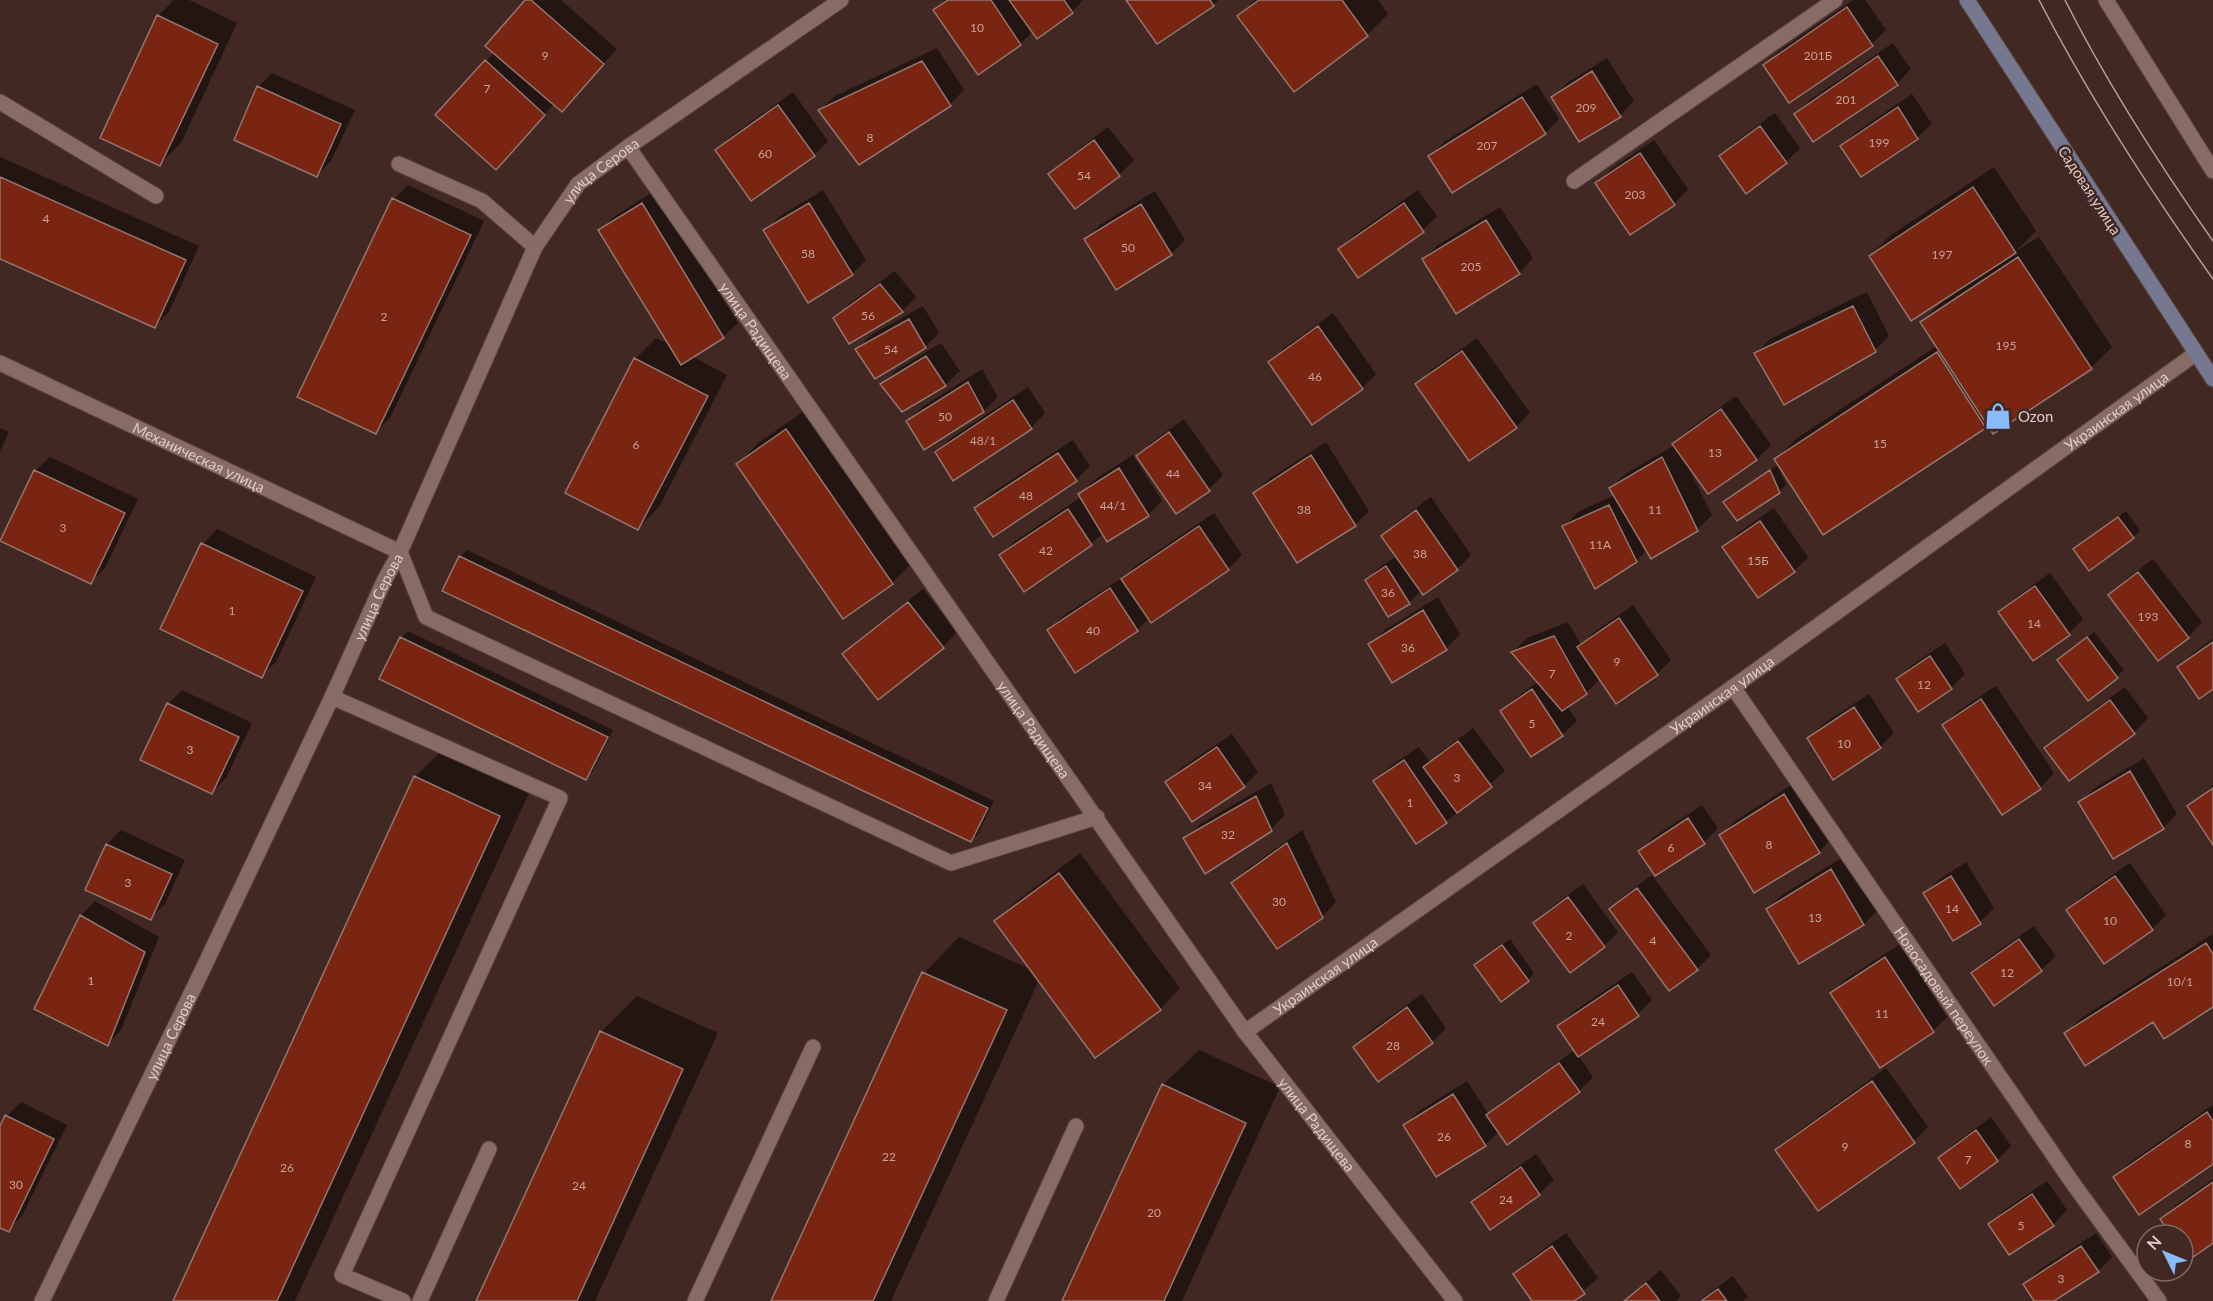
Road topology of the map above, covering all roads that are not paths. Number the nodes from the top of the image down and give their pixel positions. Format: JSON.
{"nodes":[{"id":1,"x":841,"y":0,"type":"edge"},
{"id":2,"x":1835,"y":0,"type":"edge"},
{"id":3,"x":1967,"y":0,"type":"edge"},
{"id":4,"x":2106,"y":0,"type":"edge"},
{"id":5,"x":0,"y":102,"type":"edge"},
{"id":6,"x":628,"y":147,"type":"junction"},
{"id":7,"x":399,"y":164,"type":"dead end"},
{"id":8,"x":2213,"y":171,"type":"edge"},
{"id":9,"x":1574,"y":181,"type":"dead end"},
{"id":10,"x":156,"y":196,"type":"dead end"},
{"id":11,"x":535,"y":247,"type":"junction"},
{"id":12,"x":2195,"y":354,"type":"junction"},
{"id":13,"x":0,"y":363,"type":"edge"},
{"id":14,"x":2213,"y":379,"type":"edge"},
{"id":15,"x":400,"y":552,"type":"junction"},
{"id":16,"x":1733,"y":687,"type":"junction"},
{"id":17,"x":332,"y":697,"type":"junction"},
{"id":18,"x":1097,"y":817,"type":"junction"},
{"id":19,"x":1245,"y":1032,"type":"junction"},
{"id":20,"x":813,"y":1047,"type":"dead end"},
{"id":21,"x":1076,"y":1126,"type":"dead end"},
{"id":22,"x":489,"y":1149,"type":"dead end"},
{"id":23,"x":42,"y":1301,"type":"edge"},
{"id":24,"x":402,"y":1301,"type":"edge"},
{"id":25,"x":420,"y":1301,"type":"edge"},
{"id":26,"x":695,"y":1301,"type":"edge"},
{"id":27,"x":996,"y":1301,"type":"edge"},
{"id":28,"x":1455,"y":1301,"type":"edge"},
{"id":29,"x":2159,"y":1301,"type":"edge"}],
"edges":[{"from":1,"to":6,"type":"street","name":"улица Серова"},
{"from":2,"to":9,"type":"street"},
{"from":3,"to":12,"type":"street","name":"Садовая улица"},
{"from":4,"to":8,"type":"street"},
{"from":5,"to":10,"type":"street"},
{"from":6,"to":11,"type":"street","name":"улица Серова"},
{"from":6,"to":18,"type":"street","name":"улица Радищева"},
{"from":7,"to":11,"type":"street"},
{"from":11,"to":15,"type":"street","name":"улица Серова"},
{"from":12,"to":14,"type":"street","name":"Садовая улица"},
{"from":12,"to":16,"type":"street","name":"Украинская улица"},
{"from":13,"to":15,"type":"street","name":"Механическая улица"},
{"from":15,"to":17,"type":"street","name":"улица Серова"},
{"from":15,"to":18,"type":"street"},
{"from":16,"to":19,"type":"street","name":"Украинская улица"},
{"from":16,"to":29,"type":"street","name":"Новосадовый переулок"},
{"from":17,"to":23,"type":"street","name":"улица Серова"},
{"from":17,"to":24,"type":"street"},
{"from":18,"to":19,"type":"street","name":"улица Радищева"},
{"from":19,"to":28,"type":"street","name":"улица Радищева"},
{"from":20,"to":26,"type":"street"},
{"from":21,"to":27,"type":"street"},
{"from":22,"to":25,"type":"street"}]}
